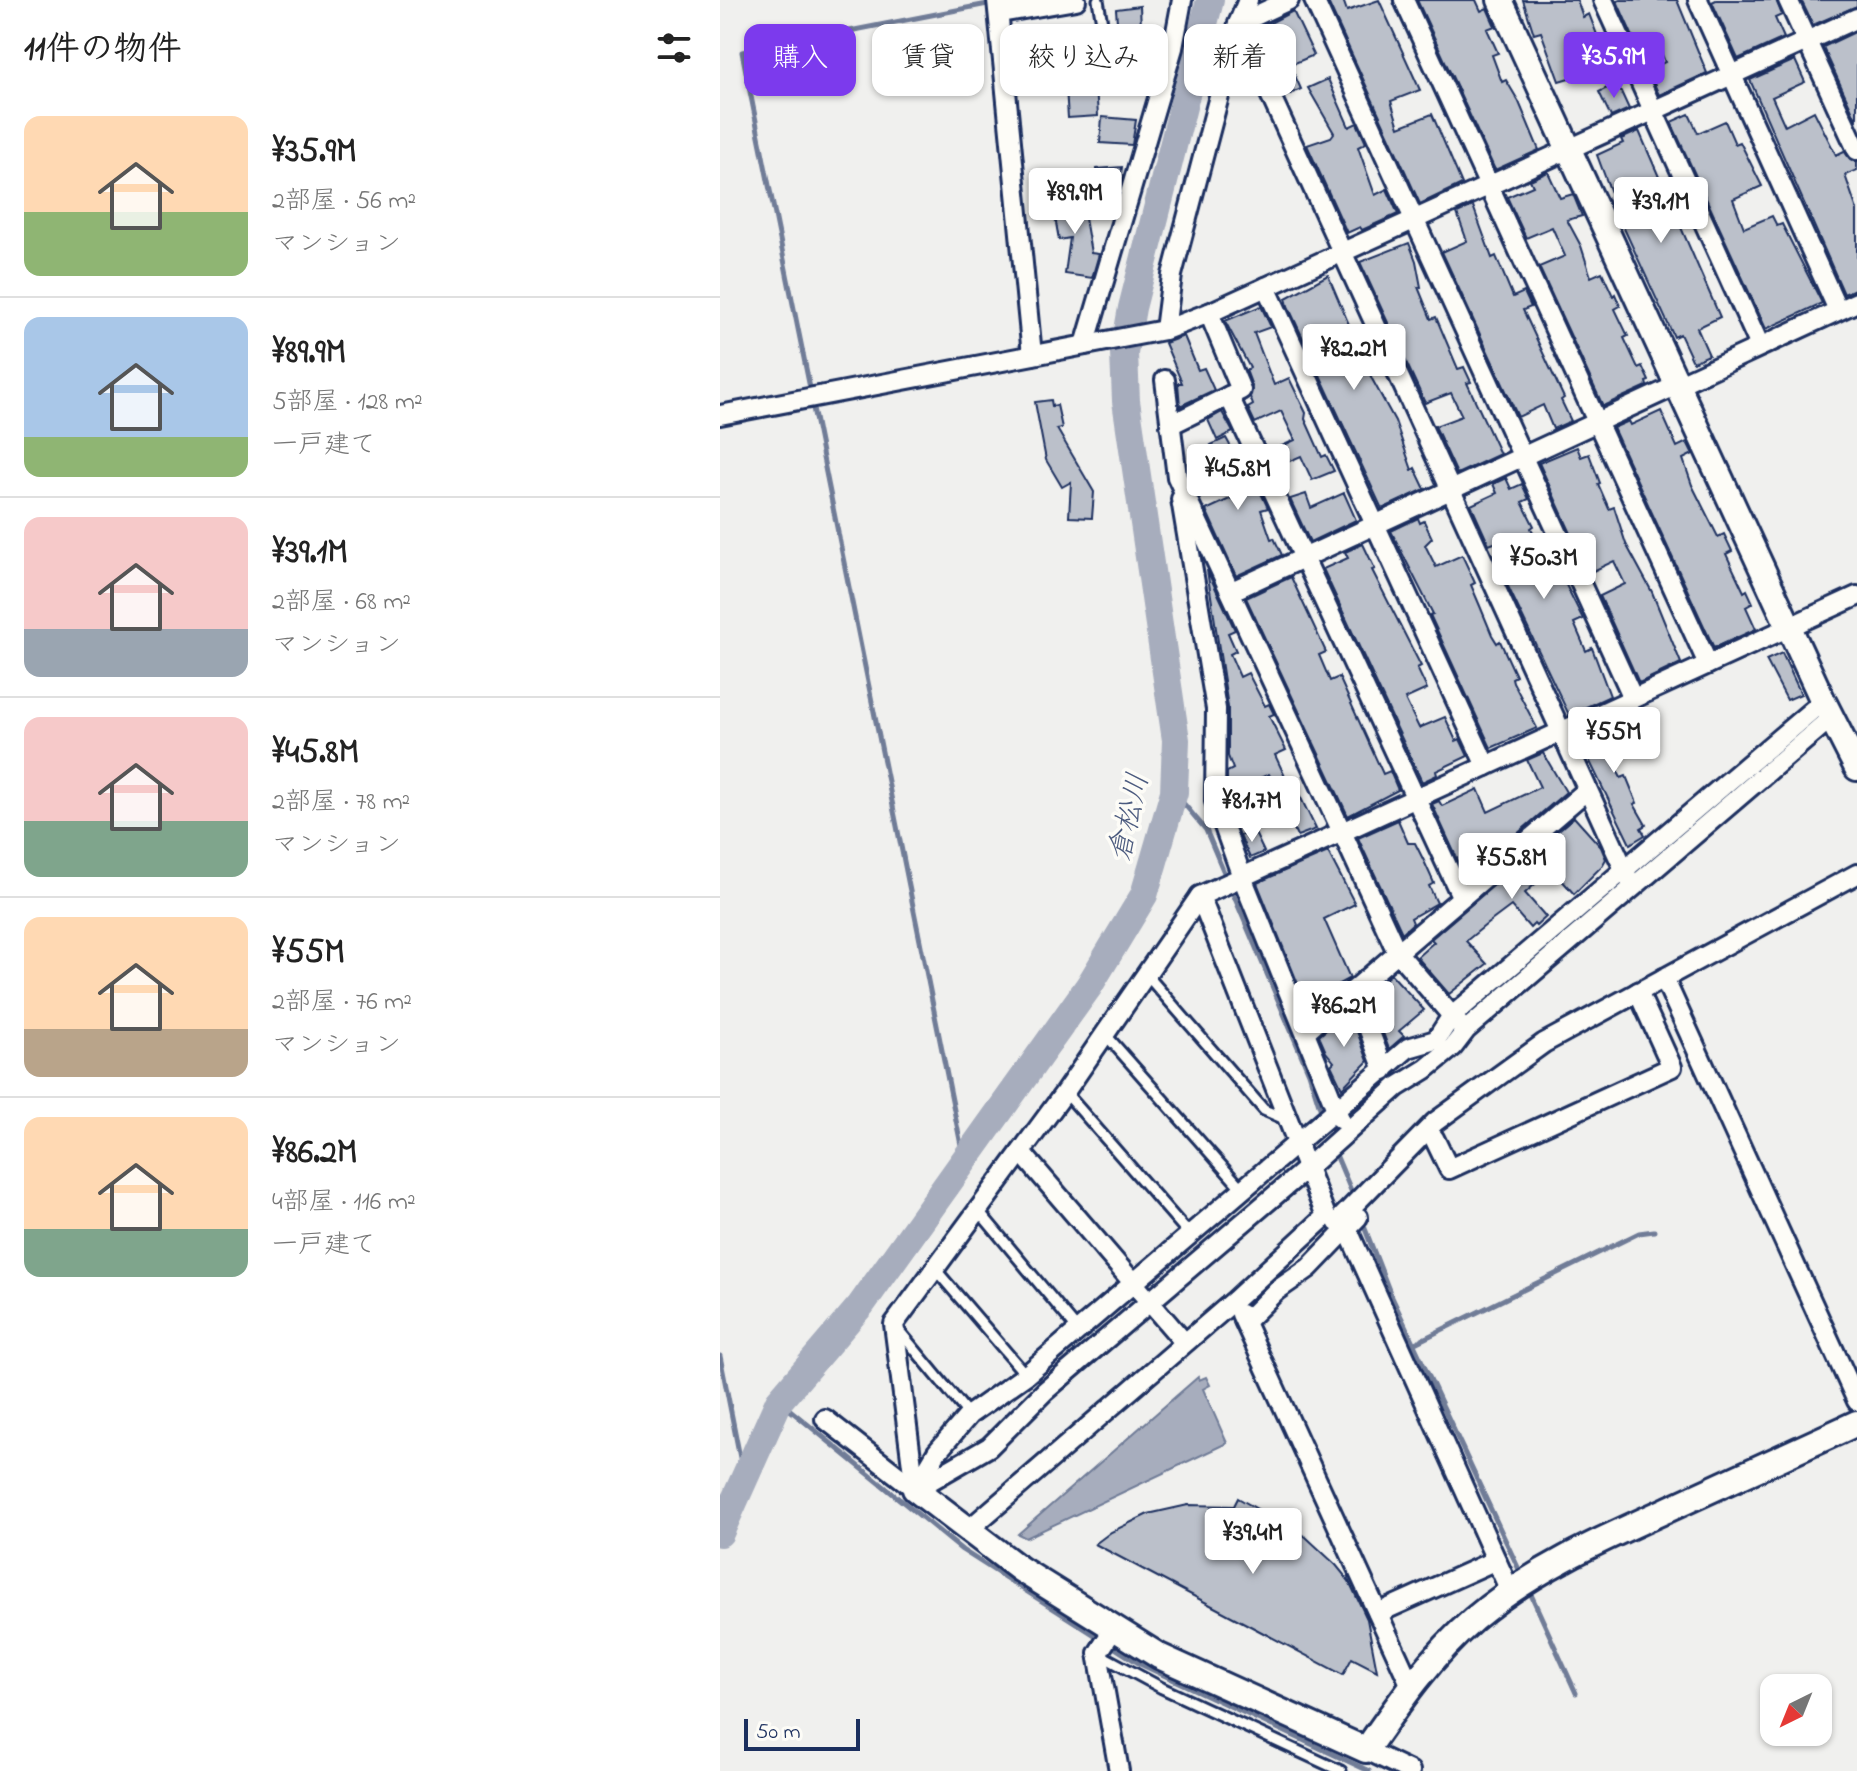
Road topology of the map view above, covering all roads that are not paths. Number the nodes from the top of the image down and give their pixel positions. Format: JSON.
{"nodes":[{"id":1,"x":1076,"y":0,"type":"edge"},
{"id":2,"x":1098,"y":0,"type":"edge"},
{"id":3,"x":1182,"y":0,"type":"edge"},
{"id":4,"x":1241,"y":0,"type":"edge"},
{"id":5,"x":1248,"y":0,"type":"edge"},
{"id":6,"x":1289,"y":0,"type":"edge"},
{"id":7,"x":1314,"y":0,"type":"edge"},
{"id":8,"x":1404,"y":0,"type":"edge"},
{"id":9,"x":1500,"y":0,"type":"edge"},
{"id":10,"x":1603,"y":0,"type":"edge"},
{"id":11,"x":1698,"y":0,"type":"edge"},
{"id":12,"x":1788,"y":0,"type":"edge"},
{"id":13,"x":998,"y":7,"type":"edge"},
{"id":14,"x":1857,"y":18,"type":"edge"},
{"id":15,"x":1102,"y":24,"type":"edge"},
{"id":16,"x":1238,"y":24,"type":"junction"},
{"id":17,"x":1807,"y":41,"type":"junction"},
{"id":18,"x":1732,"y":75,"type":"junction"},
{"id":19,"x":1008,"y":96,"type":"edge"},
{"id":20,"x":1219,"y":96,"type":"edge"},
{"id":21,"x":1270,"y":96,"type":"edge"},
{"id":22,"x":1654,"y":111,"type":"junction"},
{"id":23,"x":1569,"y":150,"type":"junction"},
{"id":24,"x":1857,"y":150,"type":"edge"},
{"id":25,"x":1489,"y":186,"type":"junction"},
{"id":26,"x":1414,"y":220,"type":"junction"},
{"id":27,"x":1341,"y":253,"type":"junction"},
{"id":28,"x":1266,"y":287,"type":"junction"},
{"id":29,"x":1857,"y":302,"type":"edge"},
{"id":30,"x":1838,"y":310,"type":"junction"},
{"id":31,"x":1209,"y":313,"type":"junction"},
{"id":32,"x":1164,"y":330,"type":"dead end"},
{"id":33,"x":1085,"y":345,"type":"junction"},
{"id":34,"x":1760,"y":346,"type":"junction"},
{"id":35,"x":1032,"y":355,"type":"junction"},
{"id":36,"x":1165,"y":380,"type":"dead end"},
{"id":37,"x":1677,"y":383,"type":"junction"},
{"id":38,"x":1229,"y":396,"type":"junction"},
{"id":39,"x":720,"y":415,"type":"edge"},
{"id":40,"x":1595,"y":421,"type":"junction"},
{"id":41,"x":1170,"y":425,"type":"junction"},
{"id":42,"x":1522,"y":456,"type":"junction"},
{"id":43,"x":1177,"y":477,"type":"junction"},
{"id":44,"x":1448,"y":490,"type":"junction"},
{"id":45,"x":1375,"y":524,"type":"junction"},
{"id":46,"x":1305,"y":557,"type":"junction"},
{"id":47,"x":1232,"y":591,"type":"junction"},
{"id":48,"x":1857,"y":596,"type":"edge"},
{"id":49,"x":1789,"y":627,"type":"junction"},
{"id":50,"x":1708,"y":664,"type":"junction"},
{"id":51,"x":1633,"y":698,"type":"junction"},
{"id":52,"x":1827,"y":709,"type":"junction"},
{"id":53,"x":1560,"y":732,"type":"junction"},
{"id":54,"x":1486,"y":766,"type":"junction"},
{"id":55,"x":1857,"y":768,"type":"edge"},
{"id":56,"x":1587,"y":790,"type":"junction"},
{"id":57,"x":1415,"y":799,"type":"junction"},
{"id":58,"x":1342,"y":832,"type":"junction"},
{"id":59,"x":1623,"y":868,"type":"junction"},
{"id":60,"x":1857,"y":874,"type":"edge"},
{"id":61,"x":1242,"y":877,"type":"junction"},
{"id":62,"x":1632,"y":888,"type":"junction"},
{"id":63,"x":1200,"y":896,"type":"junction"},
{"id":64,"x":1461,"y":896,"type":"junction"},
{"id":65,"x":1397,"y":952,"type":"junction"},
{"id":66,"x":1145,"y":973,"type":"junction"},
{"id":67,"x":1664,"y":978,"type":"junction"},
{"id":68,"x":1354,"y":990,"type":"junction"},
{"id":69,"x":1640,"y":997,"type":"junction"},
{"id":70,"x":1451,"y":1017,"type":"junction"},
{"id":71,"x":1466,"y":1030,"type":"junction"},
{"id":72,"x":1306,"y":1031,"type":"junction"},
{"id":73,"x":1105,"y":1033,"type":"junction"},
{"id":74,"x":1408,"y":1048,"type":"junction"},
{"id":75,"x":1426,"y":1069,"type":"junction"},
{"id":76,"x":1384,"y":1070,"type":"junction"},
{"id":77,"x":1065,"y":1092,"type":"junction"},
{"id":78,"x":1336,"y":1111,"type":"junction"},
{"id":79,"x":1285,"y":1119,"type":"junction"},
{"id":80,"x":1346,"y":1133,"type":"junction"},
{"id":81,"x":1434,"y":1138,"type":"junction"},
{"id":82,"x":1297,"y":1145,"type":"junction"},
{"id":83,"x":1021,"y":1152,"type":"junction"},
{"id":84,"x":1306,"y":1169,"type":"junction"},
{"id":85,"x":1243,"y":1190,"type":"junction"},
{"id":86,"x":978,"y":1210,"type":"junction"},
{"id":87,"x":1337,"y":1222,"type":"junction"},
{"id":88,"x":1190,"y":1235,"type":"junction"},
{"id":89,"x":935,"y":1269,"type":"junction"},
{"id":90,"x":1134,"y":1283,"type":"junction"},
{"id":91,"x":1235,"y":1300,"type":"junction"},
{"id":92,"x":1149,"y":1301,"type":"junction"},
{"id":93,"x":1245,"y":1322,"type":"junction"},
{"id":94,"x":894,"y":1324,"type":"junction"},
{"id":95,"x":1078,"y":1330,"type":"junction"},
{"id":96,"x":1184,"y":1342,"type":"junction"},
{"id":97,"x":1026,"y":1375,"type":"junction"},
{"id":98,"x":1857,"y":1401,"type":"edge"},
{"id":99,"x":969,"y":1415,"type":"junction"},
{"id":100,"x":825,"y":1419,"type":"dead end"},
{"id":101,"x":1857,"y":1423,"type":"edge"},
{"id":102,"x":915,"y":1489,"type":"junction"},
{"id":103,"x":967,"y":1531,"type":"junction"},
{"id":104,"x":1496,"y":1560,"type":"junction"},
{"id":105,"x":1510,"y":1591,"type":"junction"},
{"id":106,"x":1378,"y":1613,"type":"junction"},
{"id":107,"x":1114,"y":1628,"type":"junction"},
{"id":108,"x":1098,"y":1653,"type":"junction"},
{"id":109,"x":1411,"y":1686,"type":"junction"},
{"id":110,"x":1366,"y":1750,"type":"junction"},
{"id":111,"x":1119,"y":1771,"type":"edge"},
{"id":112,"x":1341,"y":1771,"type":"edge"},
{"id":113,"x":1410,"y":1771,"type":"edge"}],
"edges":[{"from":1,"to":13,"type":"street"},
{"from":2,"to":15,"type":"lane"},
{"from":3,"to":33,"type":"street"},
{"from":4,"to":16,"type":"street"},
{"from":5,"to":16,"type":"street"},
{"from":6,"to":16,"type":"street"},
{"from":7,"to":26,"type":"street"},
{"from":8,"to":25,"type":"street"},
{"from":9,"to":23,"type":"street"},
{"from":10,"to":22,"type":"street"},
{"from":11,"to":18,"type":"street"},
{"from":12,"to":17,"type":"street"},
{"from":14,"to":17,"type":"street"},
{"from":17,"to":18,"type":"street"},
{"from":17,"to":24,"type":"street"},
{"from":18,"to":22,"type":"street"},
{"from":18,"to":30,"type":"street"},
{"from":19,"to":35,"type":"street"},
{"from":20,"to":31,"type":"street"},
{"from":21,"to":27,"type":"street"},
{"from":22,"to":23,"type":"street"},
{"from":22,"to":34,"type":"street"},
{"from":23,"to":25,"type":"street"},
{"from":23,"to":37,"type":"street"},
{"from":25,"to":26,"type":"street"},
{"from":25,"to":40,"type":"street"},
{"from":26,"to":27,"type":"street"},
{"from":26,"to":42,"type":"street"},
{"from":27,"to":28,"type":"street"},
{"from":27,"to":44,"type":"street"},
{"from":28,"to":31,"type":"street"},
{"from":28,"to":45,"type":"street"},
{"from":29,"to":30,"type":"street"},
{"from":30,"to":34,"type":"street"},
{"from":31,"to":38,"type":"street"},
{"from":32,"to":33,"type":"street"},
{"from":33,"to":35,"type":"street"},
{"from":34,"to":37,"type":"street"},
{"from":35,"to":39,"type":"street"},
{"from":36,"to":41,"type":"street"},
{"from":37,"to":40,"type":"street"},
{"from":37,"to":49,"type":"street"},
{"from":38,"to":41,"type":"street"},
{"from":38,"to":46,"type":"street"},
{"from":40,"to":42,"type":"street"},
{"from":40,"to":50,"type":"street"},
{"from":41,"to":43,"type":"street"},
{"from":42,"to":44,"type":"street"},
{"from":42,"to":51,"type":"street"},
{"from":43,"to":47,"type":"street"},
{"from":43,"to":61,"type":"street"},
{"from":44,"to":45,"type":"street"},
{"from":44,"to":53,"type":"street"},
{"from":45,"to":46,"type":"street"},
{"from":45,"to":54,"type":"street"},
{"from":46,"to":47,"type":"street"},
{"from":46,"to":57,"type":"street"},
{"from":47,"to":58,"type":"street"},
{"from":48,"to":49,"type":"street"},
{"from":49,"to":50,"type":"street"},
{"from":49,"to":52,"type":"street"},
{"from":50,"to":51,"type":"street"},
{"from":51,"to":53,"type":"street"},
{"from":52,"to":55,"type":"street"},
{"from":52,"to":59,"type":"street"},
{"from":52,"to":62,"type":"street"},
{"from":53,"to":54,"type":"street"},
{"from":53,"to":56,"type":"street"},
{"from":54,"to":57,"type":"street"},
{"from":56,"to":59,"type":"street"},
{"from":56,"to":64,"type":"street"},
{"from":57,"to":58,"type":"street"},
{"from":57,"to":64,"type":"street"},
{"from":58,"to":61,"type":"street"},
{"from":58,"to":65,"type":"street"},
{"from":59,"to":62,"type":"street"},
{"from":59,"to":70,"type":"street"},
{"from":60,"to":67,"type":"street"},
{"from":61,"to":63,"type":"street"},
{"from":61,"to":72,"type":"street"},
{"from":62,"to":71,"type":"street"},
{"from":63,"to":66,"type":"street"},
{"from":63,"to":79,"type":"street"},
{"from":64,"to":65,"type":"street"},
{"from":65,"to":68,"type":"street"},
{"from":65,"to":70,"type":"street"},
{"from":66,"to":73,"type":"street"},
{"from":66,"to":79,"type":"lane"},
{"from":67,"to":69,"type":"street"},
{"from":67,"to":98,"type":"street"},
{"from":68,"to":72,"type":"street"},
{"from":68,"to":76,"type":"street"},
{"from":69,"to":81,"type":"street"},
{"from":69,"to":81,"type":"street"},
{"from":69,"to":87,"type":"street"},
{"from":70,"to":71,"type":"street"},
{"from":70,"to":74,"type":"street"},
{"from":71,"to":75,"type":"street"},
{"from":72,"to":78,"type":"street"},
{"from":73,"to":77,"type":"street"},
{"from":73,"to":85,"type":"lane"},
{"from":74,"to":75,"type":"street"},
{"from":74,"to":76,"type":"street"},
{"from":75,"to":80,"type":"street"},
{"from":76,"to":78,"type":"street"},
{"from":77,"to":83,"type":"street"},
{"from":77,"to":88,"type":"lane"},
{"from":78,"to":80,"type":"street"},
{"from":78,"to":82,"type":"street"},
{"from":79,"to":82,"type":"street"},
{"from":80,"to":84,"type":"street"},
{"from":81,"to":87,"type":"street"},
{"from":82,"to":84,"type":"street"},
{"from":82,"to":85,"type":"street"},
{"from":83,"to":86,"type":"street"},
{"from":83,"to":90,"type":"street"},
{"from":84,"to":87,"type":"street"},
{"from":84,"to":92,"type":"street"},
{"from":85,"to":88,"type":"street"},
{"from":86,"to":89,"type":"street"},
{"from":86,"to":95,"type":"lane"},
{"from":87,"to":91,"type":"street"},
{"from":87,"to":93,"type":"street"},
{"from":87,"to":104,"type":"street"},
{"from":88,"to":90,"type":"street"},
{"from":89,"to":94,"type":"street"},
{"from":89,"to":97,"type":"lane"},
{"from":90,"to":92,"type":"street"},
{"from":90,"to":95,"type":"street"},
{"from":91,"to":93,"type":"street"},
{"from":91,"to":96,"type":"street"},
{"from":92,"to":96,"type":"street"},
{"from":92,"to":102,"type":"street"},
{"from":93,"to":106,"type":"street"},
{"from":94,"to":99,"type":"lane"},
{"from":94,"to":102,"type":"street"},
{"from":95,"to":97,"type":"street"},
{"from":96,"to":103,"type":"street"},
{"from":97,"to":99,"type":"street"},
{"from":99,"to":102,"type":"street"},
{"from":100,"to":102,"type":"street"},
{"from":101,"to":105,"type":"street"},
{"from":102,"to":103,"type":"street"},
{"from":103,"to":107,"type":"street"},
{"from":104,"to":105,"type":"street"},
{"from":104,"to":106,"type":"street"},
{"from":105,"to":109,"type":"street"},
{"from":106,"to":109,"type":"street"},
{"from":107,"to":108,"type":"street"},
{"from":107,"to":110,"type":"street"},
{"from":108,"to":111,"type":"street"},
{"from":108,"to":112,"type":"lane"},
{"from":109,"to":110,"type":"street"},
{"from":110,"to":113,"type":"street"}]}
